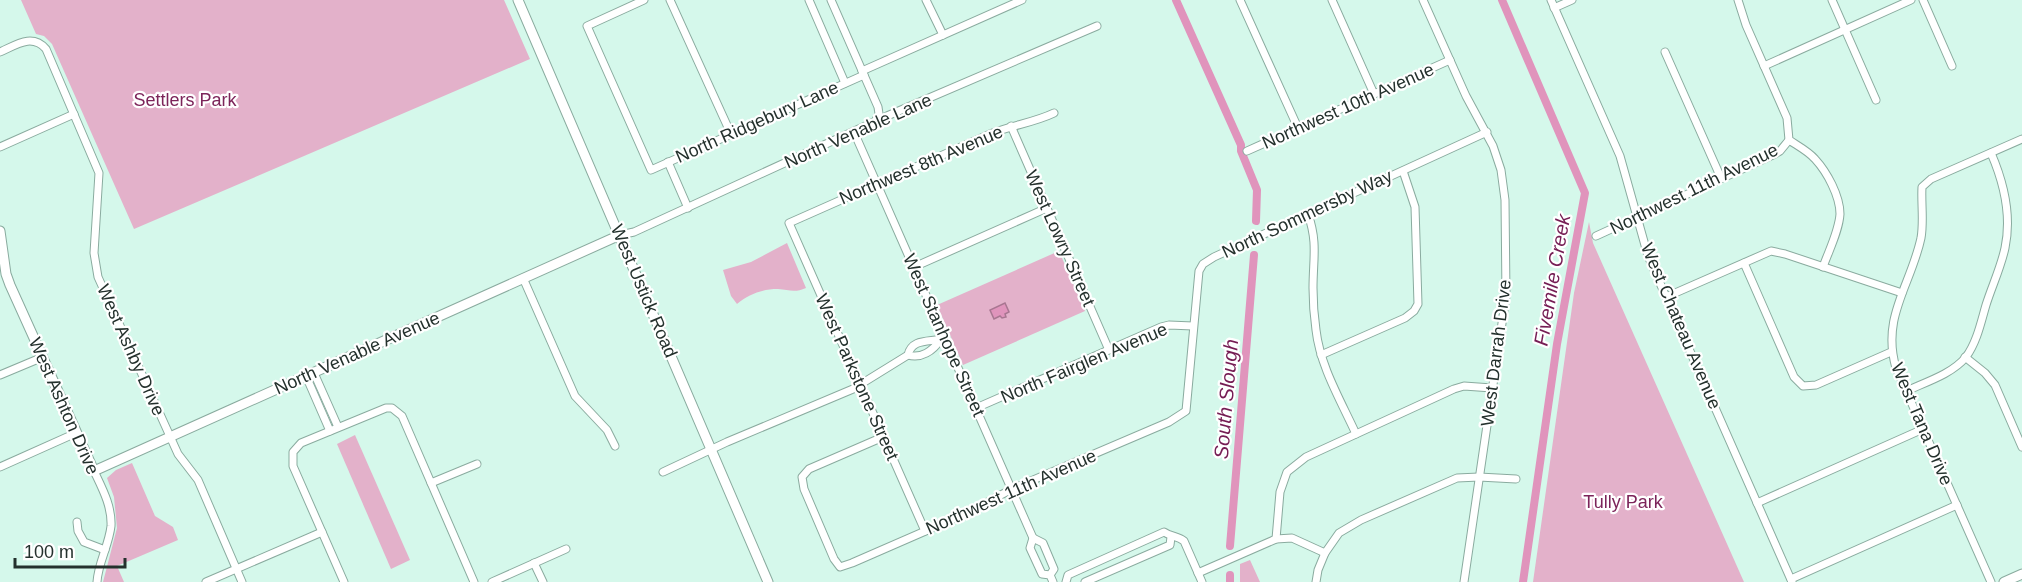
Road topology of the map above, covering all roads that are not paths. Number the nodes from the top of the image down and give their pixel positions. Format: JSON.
{"nodes":[{"id":1,"x":518,"y":0,"type":"edge"},
{"id":2,"x":644,"y":0,"type":"edge"},
{"id":3,"x":670,"y":0,"type":"edge"},
{"id":4,"x":809,"y":0,"type":"edge"},
{"id":5,"x":831,"y":0,"type":"edge"},
{"id":6,"x":926,"y":0,"type":"edge"},
{"id":7,"x":1022,"y":0,"type":"edge"},
{"id":8,"x":1240,"y":0,"type":"edge"},
{"id":9,"x":1332,"y":0,"type":"edge"},
{"id":10,"x":1423,"y":0,"type":"edge"},
{"id":11,"x":1551,"y":0,"type":"edge"},
{"id":12,"x":1572,"y":0,"type":"edge"},
{"id":13,"x":1738,"y":0,"type":"edge"},
{"id":14,"x":1832,"y":0,"type":"edge"},
{"id":15,"x":1911,"y":0,"type":"edge"},
{"id":16,"x":1923,"y":0,"type":"edge"},
{"id":17,"x":1554,"y":8,"type":"junction"},
{"id":18,"x":1097,"y":26,"type":"dead end"},
{"id":19,"x":1845,"y":30,"type":"junction"},
{"id":20,"x":943,"y":35,"type":"junction"},
{"id":21,"x":0,"y":52,"type":"edge"},
{"id":22,"x":1665,"y":52,"type":"dead end"},
{"id":23,"x":1450,"y":60,"type":"junction"},
{"id":24,"x":1764,"y":66,"type":"junction"},
{"id":25,"x":1952,"y":66,"type":"dead end"},
{"id":26,"x":863,"y":73,"type":"junction"},
{"id":27,"x":845,"y":83,"type":"junction"},
{"id":28,"x":1374,"y":94,"type":"junction"},
{"id":29,"x":1875,"y":100,"type":"dead end"},
{"id":30,"x":1054,"y":113,"type":"dead end"},
{"id":31,"x":74,"y":114,"type":"junction"},
{"id":32,"x":875,"y":122,"type":"junction"},
{"id":33,"x":1011,"y":126,"type":"junction"},
{"id":34,"x":1298,"y":128,"type":"junction"},
{"id":35,"x":854,"y":132,"type":"junction"},
{"id":36,"x":1487,"y":132,"type":"junction"},
{"id":37,"x":731,"y":134,"type":"junction"},
{"id":38,"x":2022,"y":139,"type":"edge"},
{"id":39,"x":1789,"y":140,"type":"junction"},
{"id":40,"x":0,"y":147,"type":"edge"},
{"id":41,"x":1247,"y":152,"type":"dead end"},
{"id":42,"x":1990,"y":153,"type":"junction"},
{"id":43,"x":668,"y":162,"type":"junction"},
{"id":44,"x":1403,"y":171,"type":"junction"},
{"id":45,"x":1721,"y":178,"type":"junction"},
{"id":46,"x":877,"y":184,"type":"junction"},
{"id":47,"x":688,"y":208,"type":"junction"},
{"id":48,"x":1047,"y":208,"type":"junction"},
{"id":49,"x":1308,"y":214,"type":"junction"},
{"id":50,"x":1638,"y":217,"type":"junction"},
{"id":51,"x":789,"y":224,"type":"joint"},
{"id":52,"x":0,"y":231,"type":"edge"},
{"id":53,"x":620,"y":236,"type":"junction"},
{"id":54,"x":1596,"y":236,"type":"dead end"},
{"id":55,"x":1744,"y":263,"type":"junction"},
{"id":56,"x":914,"y":267,"type":"junction"},
{"id":57,"x":1823,"y":267,"type":"junction"},
{"id":58,"x":523,"y":278,"type":"junction"},
{"id":59,"x":1902,"y":293,"type":"junction"},
{"id":60,"x":1666,"y":297,"type":"junction"},
{"id":61,"x":1193,"y":326,"type":"junction"},
{"id":62,"x":943,"y":339,"type":"junction"},
{"id":63,"x":1109,"y":350,"type":"junction"},
{"id":64,"x":1891,"y":352,"type":"junction"},
{"id":65,"x":908,"y":355,"type":"junction"},
{"id":66,"x":1321,"y":355,"type":"junction"},
{"id":67,"x":43,"y":357,"type":"junction"},
{"id":68,"x":1965,"y":357,"type":"junction"},
{"id":69,"x":310,"y":374,"type":"junction"},
{"id":70,"x":0,"y":375,"type":"edge"},
{"id":71,"x":860,"y":385,"type":"junction"},
{"id":72,"x":1492,"y":388,"type":"junction"},
{"id":73,"x":1906,"y":391,"type":"junction"},
{"id":74,"x":976,"y":408,"type":"junction"},
{"id":75,"x":1180,"y":415,"type":"joint"},
{"id":76,"x":338,"y":428,"type":"junction"},
{"id":77,"x":1923,"y":429,"type":"junction"},
{"id":78,"x":330,"y":431,"type":"junction"},
{"id":79,"x":76,"y":433,"type":"junction"},
{"id":80,"x":1356,"y":434,"type":"junction"},
{"id":81,"x":883,"y":436,"type":"junction"},
{"id":82,"x":170,"y":437,"type":"junction"},
{"id":83,"x":615,"y":446,"type":"dead end"},
{"id":84,"x":2022,"y":447,"type":"edge"},
{"id":85,"x":712,"y":450,"type":"junction"},
{"id":86,"x":477,"y":464,"type":"dead end"},
{"id":87,"x":0,"y":467,"type":"edge"},
{"id":88,"x":94,"y":471,"type":"junction"},
{"id":89,"x":663,"y":472,"type":"dead end"},
{"id":90,"x":1479,"y":477,"type":"junction"},
{"id":91,"x":1516,"y":479,"type":"dead end"},
{"id":92,"x":431,"y":483,"type":"junction"},
{"id":93,"x":1012,"y":489,"type":"junction"},
{"id":94,"x":1757,"y":503,"type":"junction"},
{"id":95,"x":1957,"y":505,"type":"junction"},
{"id":96,"x":77,"y":522,"type":"dead end"},
{"id":97,"x":925,"y":531,"type":"junction"},
{"id":98,"x":322,"y":532,"type":"junction"},
{"id":99,"x":1171,"y":537,"type":"junction"},
{"id":100,"x":1033,"y":538,"type":"junction"},
{"id":101,"x":1276,"y":539,"type":"junction"},
{"id":102,"x":566,"y":549,"type":"dead end"},
{"id":103,"x":105,"y":550,"type":"junction"},
{"id":104,"x":1325,"y":553,"type":"junction"},
{"id":105,"x":534,"y":563,"type":"junction"},
{"id":106,"x":237,"y":569,"type":"junction"},
{"id":107,"x":1198,"y":573,"type":"junction"},
{"id":108,"x":2022,"y":574,"type":"edge"},
{"id":109,"x":1052,"y":579,"type":"edge"},
{"id":110,"x":1792,"y":580,"type":"edge"},
{"id":111,"x":97,"y":582,"type":"edge"},
{"id":112,"x":206,"y":582,"type":"edge"},
{"id":113,"x":242,"y":582,"type":"edge"},
{"id":114,"x":344,"y":582,"type":"edge"},
{"id":115,"x":474,"y":582,"type":"edge"},
{"id":116,"x":492,"y":582,"type":"edge"},
{"id":117,"x":543,"y":582,"type":"edge"},
{"id":118,"x":768,"y":582,"type":"edge"},
{"id":119,"x":1066,"y":582,"type":"edge"},
{"id":120,"x":1085,"y":582,"type":"edge"},
{"id":121,"x":1203,"y":582,"type":"edge"},
{"id":122,"x":1316,"y":582,"type":"edge"},
{"id":123,"x":1464,"y":582,"type":"edge"},
{"id":124,"x":1991,"y":582,"type":"edge"},
{"id":125,"x":2004,"y":582,"type":"edge"}],
"edges":[{"from":1,"to":53,"type":"street","name":"West Ustick Road"},
{"from":2,"to":43,"type":"street","name":"North Ridgebury Lane"},
{"from":3,"to":37,"type":"street"},
{"from":4,"to":27,"type":"street"},
{"from":5,"to":26,"type":"street"},
{"from":6,"to":20,"type":"street"},
{"from":7,"to":20,"type":"street","name":"North Ridgebury Lane"},
{"from":8,"to":34,"type":"street"},
{"from":9,"to":28,"type":"street"},
{"from":10,"to":23,"type":"street","name":"West Darrah Drive"},
{"from":11,"to":17,"type":"street","name":"West Chateau Avenue"},
{"from":12,"to":17,"type":"street"},
{"from":13,"to":24,"type":"street"},
{"from":14,"to":19,"type":"street"},
{"from":15,"to":19,"type":"street"},
{"from":16,"to":25,"type":"street"},
{"from":17,"to":50,"type":"street","name":"West Chateau Avenue"},
{"from":18,"to":32,"type":"street","name":"North Venable Lane"},
{"from":19,"to":24,"type":"street"},
{"from":19,"to":29,"type":"street"},
{"from":20,"to":26,"type":"street","name":"North Ridgebury Lane"},
{"from":21,"to":31,"type":"street","name":"West Ashby Drive"},
{"from":22,"to":45,"type":"street"},
{"from":23,"to":28,"type":"street","name":"Northwest 10th Avenue"},
{"from":23,"to":36,"type":"street","name":"West Darrah Drive"},
{"from":24,"to":39,"type":"street"},
{"from":26,"to":27,"type":"street","name":"North Ridgebury Lane"},
{"from":26,"to":32,"type":"street"},
{"from":27,"to":37,"type":"street","name":"North Ridgebury Lane"},
{"from":28,"to":34,"type":"street","name":"Northwest 10th Avenue"},
{"from":30,"to":33,"type":"street","name":"Northwest 8th Avenue"},
{"from":31,"to":40,"type":"street"},
{"from":31,"to":82,"type":"street","name":"West Ashby Drive"},
{"from":32,"to":35,"type":"street","name":"North Venable Lane"},
{"from":33,"to":46,"type":"street","name":"Northwest 8th Avenue"},
{"from":33,"to":48,"type":"street","name":"West Lowry Street"},
{"from":34,"to":41,"type":"street","name":"Northwest 10th Avenue"},
{"from":35,"to":46,"type":"street","name":"West Stanhope Street"},
{"from":35,"to":47,"type":"street","name":"North Venable Lane"},
{"from":36,"to":44,"type":"street","name":"North Sommersby Way"},
{"from":36,"to":72,"type":"street","name":"West Darrah Drive"},
{"from":37,"to":43,"type":"street","name":"North Ridgebury Lane"},
{"from":38,"to":42,"type":"street"},
{"from":39,"to":45,"type":"street","name":"Northwest 11th Avenue"},
{"from":39,"to":57,"type":"street"},
{"from":42,"to":59,"type":"street","name":"West Tana Drive"},
{"from":42,"to":68,"type":"street"},
{"from":43,"to":47,"type":"street"},
{"from":44,"to":49,"type":"street","name":"North Sommersby Way"},
{"from":44,"to":66,"type":"street"},
{"from":45,"to":50,"type":"street","name":"Northwest 11th Avenue"},
{"from":46,"to":51,"type":"street","name":"Northwest 8th Avenue"},
{"from":46,"to":56,"type":"street","name":"West Stanhope Street"},
{"from":47,"to":53,"type":"street","name":"North Venable Lane"},
{"from":48,"to":56,"type":"street"},
{"from":48,"to":63,"type":"street","name":"West Lowry Street"},
{"from":49,"to":61,"type":"street","name":"North Sommersby Way"},
{"from":49,"to":66,"type":"street"},
{"from":50,"to":54,"type":"street","name":"Northwest 11th Avenue"},
{"from":50,"to":60,"type":"street","name":"West Chateau Avenue"},
{"from":51,"to":71,"type":"street","name":"West Parkstone Street"},
{"from":52,"to":67,"type":"street","name":"West Ashton Drive"},
{"from":53,"to":58,"type":"street","name":"North Venable Avenue"},
{"from":53,"to":85,"type":"street","name":"West Ustick Road"},
{"from":55,"to":57,"type":"street"},
{"from":55,"to":60,"type":"street"},
{"from":55,"to":64,"type":"street"},
{"from":56,"to":62,"type":"street","name":"West Stanhope Street"},
{"from":57,"to":59,"type":"street"},
{"from":58,"to":69,"type":"street","name":"North Venable Avenue"},
{"from":58,"to":83,"type":"street"},
{"from":59,"to":64,"type":"street","name":"West Tana Drive"},
{"from":60,"to":94,"type":"street","name":"West Chateau Avenue"},
{"from":61,"to":63,"type":"street","name":"North Fairglen Avenue"},
{"from":61,"to":75,"type":"street","name":"North Sommersby Way"},
{"from":62,"to":65,"type":"street"},
{"from":62,"to":65,"type":"street"},
{"from":62,"to":74,"type":"street","name":"West Stanhope Street"},
{"from":63,"to":74,"type":"street","name":"North Fairglen Avenue"},
{"from":64,"to":73,"type":"street","name":"West Tana Drive"},
{"from":65,"to":71,"type":"street"},
{"from":66,"to":80,"type":"street"},
{"from":67,"to":70,"type":"street"},
{"from":67,"to":79,"type":"street","name":"West Ashton Drive"},
{"from":68,"to":73,"type":"street"},
{"from":68,"to":84,"type":"street"},
{"from":69,"to":76,"type":"street"},
{"from":69,"to":78,"type":"street"},
{"from":69,"to":82,"type":"street","name":"North Venable Avenue"},
{"from":71,"to":81,"type":"street","name":"West Parkstone Street"},
{"from":71,"to":85,"type":"street"},
{"from":72,"to":80,"type":"street"},
{"from":72,"to":90,"type":"street","name":"West Darrah Drive"},
{"from":73,"to":77,"type":"street","name":"West Tana Drive"},
{"from":74,"to":93,"type":"street","name":"West Stanhope Street"},
{"from":75,"to":93,"type":"street","name":"Northwest 11th Avenue"},
{"from":76,"to":78,"type":"street"},
{"from":76,"to":92,"type":"street"},
{"from":77,"to":94,"type":"street"},
{"from":77,"to":95,"type":"street","name":"West Tana Drive"},
{"from":78,"to":98,"type":"street"},
{"from":79,"to":87,"type":"street"},
{"from":79,"to":88,"type":"street","name":"West Ashton Drive"},
{"from":80,"to":101,"type":"street"},
{"from":81,"to":97,"type":"street","name":"West Parkstone Street"},
{"from":81,"to":97,"type":"street","name":"Northwest 11th Avenue"},
{"from":82,"to":88,"type":"street","name":"North Venable Avenue"},
{"from":82,"to":106,"type":"street","name":"West Ashby Drive"},
{"from":85,"to":89,"type":"street"},
{"from":85,"to":118,"type":"street","name":"West Ustick Road"},
{"from":86,"to":92,"type":"street"},
{"from":88,"to":103,"type":"street","name":"West Ashton Drive"},
{"from":90,"to":91,"type":"street"},
{"from":90,"to":104,"type":"street"},
{"from":90,"to":123,"type":"street","name":"West Darrah Drive"},
{"from":92,"to":115,"type":"street"},
{"from":93,"to":97,"type":"street","name":"Northwest 11th Avenue"},
{"from":93,"to":100,"type":"street","name":"West Stanhope Street"},
{"from":94,"to":110,"type":"street","name":"West Chateau Avenue"},
{"from":95,"to":110,"type":"street"},
{"from":95,"to":124,"type":"street","name":"West Tana Drive"},
{"from":96,"to":103,"type":"street"},
{"from":98,"to":106,"type":"street"},
{"from":98,"to":114,"type":"street"},
{"from":99,"to":107,"type":"street"},
{"from":99,"to":119,"type":"street"},
{"from":99,"to":120,"type":"street"},
{"from":100,"to":109,"type":"street","name":"West Stanhope Street"},
{"from":100,"to":109,"type":"street","name":"West Stanhope Street"},
{"from":101,"to":104,"type":"street"},
{"from":101,"to":107,"type":"street"},
{"from":102,"to":105,"type":"street"},
{"from":103,"to":111,"type":"street","name":"West Ashton Drive"},
{"from":104,"to":122,"type":"street"},
{"from":105,"to":116,"type":"street"},
{"from":105,"to":117,"type":"street"},
{"from":106,"to":112,"type":"street"},
{"from":106,"to":113,"type":"street","name":"West Ashby Drive"},
{"from":107,"to":121,"type":"street"},
{"from":108,"to":125,"type":"street"}]}
